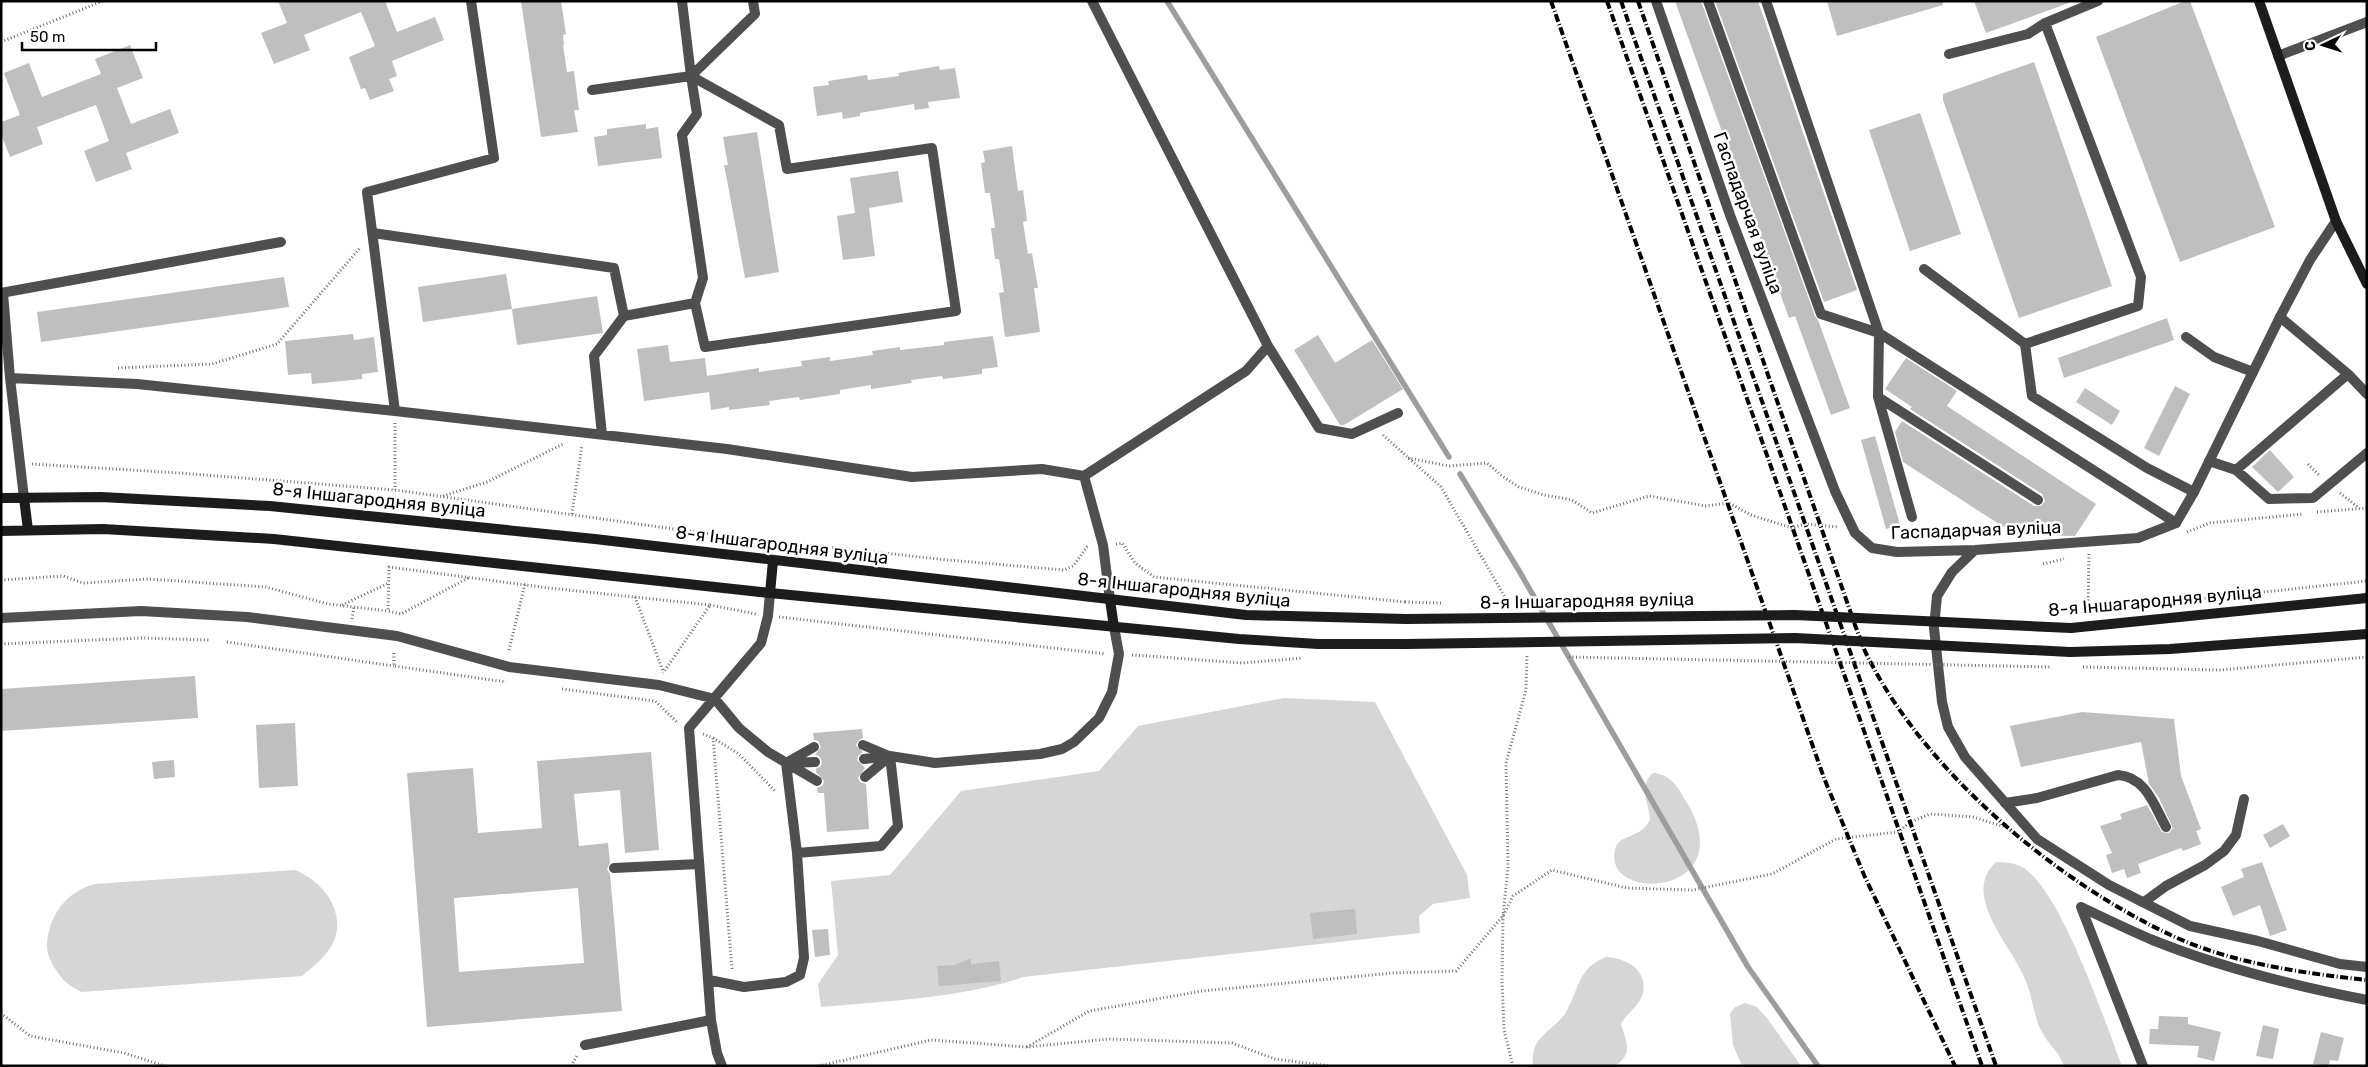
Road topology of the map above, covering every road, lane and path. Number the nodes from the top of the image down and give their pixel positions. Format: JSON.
{"nodes":[{"id":1,"x":103,"y":1,"type":"edge"},
{"id":2,"x":471,"y":1,"type":"edge"},
{"id":3,"x":682,"y":1,"type":"edge"},
{"id":4,"x":753,"y":1,"type":"edge"},
{"id":5,"x":1092,"y":1,"type":"edge"},
{"id":6,"x":1656,"y":1,"type":"edge"},
{"id":7,"x":1708,"y":1,"type":"edge"},
{"id":8,"x":1766,"y":1,"type":"edge"},
{"id":9,"x":2098,"y":1,"type":"edge"},
{"id":10,"x":2259,"y":1,"type":"edge"},
{"id":11,"x":2367,"y":22,"type":"edge"},
{"id":12,"x":2045,"y":23,"type":"junction"},
{"id":13,"x":1,"y":42,"type":"edge"},
{"id":14,"x":1948,"y":54,"type":"dead end"},
{"id":15,"x":2278,"y":56,"type":"junction"},
{"id":16,"x":691,"y":76,"type":"junction"},
{"id":17,"x":592,"y":90,"type":"dead end"},
{"id":18,"x":2336,"y":221,"type":"junction"},
{"id":19,"x":374,"y":233,"type":"junction"},
{"id":20,"x":281,"y":242,"type":"dead end"},
{"id":21,"x":1924,"y":269,"type":"dead end"},
{"id":22,"x":2367,"y":284,"type":"edge"},
{"id":23,"x":2,"y":293,"type":"edge"},
{"id":24,"x":695,"y":303,"type":"junction"},
{"id":25,"x":624,"y":316,"type":"junction"},
{"id":26,"x":2280,"y":317,"type":"junction"},
{"id":27,"x":1879,"y":333,"type":"junction"},
{"id":28,"x":2186,"y":337,"type":"dead end"},
{"id":29,"x":2025,"y":344,"type":"junction"},
{"id":30,"x":1268,"y":346,"type":"junction"},
{"id":31,"x":115,"y":368,"type":"dead end"},
{"id":32,"x":2253,"y":372,"type":"junction"},
{"id":33,"x":2348,"y":374,"type":"junction"},
{"id":34,"x":10,"y":378,"type":"junction"},
{"id":35,"x":2367,"y":394,"type":"edge"},
{"id":36,"x":1878,"y":397,"type":"junction"},
{"id":37,"x":394,"y":411,"type":"junction"},
{"id":38,"x":1398,"y":412,"type":"dead end"},
{"id":39,"x":1372,"y":425,"type":"junction"},
{"id":40,"x":584,"y":433,"type":"junction"},
{"id":41,"x":602,"y":435,"type":"junction"},
{"id":42,"x":2367,"y":452,"type":"edge"},
{"id":43,"x":1408,"y":458,"type":"junction"},
{"id":44,"x":2209,"y":461,"type":"junction"},
{"id":45,"x":20,"y":463,"type":"junction"},
{"id":46,"x":2236,"y":470,"type":"junction"},
{"id":47,"x":1084,"y":476,"type":"junction"},
{"id":48,"x":395,"y":490,"type":"junction"},
{"id":49,"x":2194,"y":492,"type":"junction"},
{"id":50,"x":442,"y":496,"type":"junction"},
{"id":51,"x":1,"y":498,"type":"edge"},
{"id":52,"x":24,"y":498,"type":"junction"},
{"id":53,"x":2038,"y":500,"type":"dead end"},
{"id":54,"x":2367,"y":508,"type":"edge"},
{"id":55,"x":572,"y":514,"type":"junction"},
{"id":56,"x":1912,"y":517,"type":"dead end"},
{"id":57,"x":2176,"y":524,"type":"junction"},
{"id":58,"x":28,"y":530,"type":"junction"},
{"id":59,"x":1,"y":531,"type":"edge"},
{"id":60,"x":1855,"y":533,"type":"junction"},
{"id":61,"x":2184,"y":534,"type":"dead end"},
{"id":62,"x":1102,"y":545,"type":"junction"},
{"id":63,"x":1976,"y":550,"type":"junction"},
{"id":64,"x":2080,"y":554,"type":"dead end"},
{"id":65,"x":2071,"y":557,"type":"dead end"},
{"id":66,"x":773,"y":561,"type":"junction"},
{"id":67,"x":2043,"y":564,"type":"dead end"},
{"id":68,"x":468,"y":578,"type":"junction"},
{"id":69,"x":1,"y":580,"type":"edge"},
{"id":70,"x":2367,"y":581,"type":"edge"},
{"id":71,"x":389,"y":583,"type":"junction"},
{"id":72,"x":525,"y":585,"type":"junction"},
{"id":73,"x":770,"y":593,"type":"junction"},
{"id":74,"x":635,"y":597,"type":"junction"},
{"id":75,"x":2367,"y":598,"type":"edge"},
{"id":76,"x":1110,"y":600,"type":"junction"},
{"id":77,"x":1405,"y":602,"type":"dead end"},
{"id":78,"x":340,"y":605,"type":"junction"},
{"id":79,"x":710,"y":605,"type":"junction"},
{"id":80,"x":2138,"y":606,"type":"dead end"},
{"id":81,"x":1512,"y":609,"type":"dead end"},
{"id":82,"x":388,"y":611,"type":"junction"},
{"id":83,"x":2079,"y":612,"type":"dead end"},
{"id":84,"x":768,"y":616,"type":"junction"},
{"id":85,"x":1,"y":618,"type":"edge"},
{"id":86,"x":1114,"y":627,"type":"junction"},
{"id":87,"x":2367,"y":634,"type":"edge"},
{"id":88,"x":209,"y":640,"type":"dead end"},
{"id":89,"x":228,"y":642,"type":"dead end"},
{"id":90,"x":1,"y":644,"type":"edge"},
{"id":91,"x":509,"y":650,"type":"dead end"},
{"id":92,"x":394,"y":653,"type":"dead end"},
{"id":93,"x":1119,"y":654,"type":"junction"},
{"id":94,"x":1535,"y":656,"type":"dead end"},
{"id":95,"x":1565,"y":657,"type":"dead end"},
{"id":96,"x":2367,"y":657,"type":"edge"},
{"id":97,"x":1309,"y":658,"type":"dead end"},
{"id":98,"x":394,"y":666,"type":"junction"},
{"id":99,"x":2050,"y":667,"type":"dead end"},
{"id":100,"x":2080,"y":667,"type":"dead end"},
{"id":101,"x":510,"y":683,"type":"dead end"},
{"id":102,"x":558,"y":689,"type":"dead end"},
{"id":103,"x":715,"y":699,"type":"junction"},
{"id":104,"x":689,"y":728,"type":"junction"},
{"id":105,"x":713,"y":738,"type":"junction"},
{"id":106,"x":863,"y":745,"type":"dead end"},
{"id":107,"x":814,"y":747,"type":"dead end"},
{"id":108,"x":890,"y":756,"type":"junction"},
{"id":109,"x":864,"y":759,"type":"dead end"},
{"id":110,"x":815,"y":762,"type":"dead end"},
{"id":111,"x":786,"y":763,"type":"junction"},
{"id":112,"x":865,"y":777,"type":"dead end"},
{"id":113,"x":817,"y":780,"type":"dead end"},
{"id":114,"x":777,"y":793,"type":"dead end"},
{"id":115,"x":2244,"y":799,"type":"dead end"},
{"id":116,"x":2005,"y":803,"type":"junction"},
{"id":117,"x":2166,"y":827,"type":"dead end"},
{"id":118,"x":2012,"y":830,"type":"dead end"},
{"id":119,"x":797,"y":854,"type":"junction"},
{"id":120,"x":698,"y":864,"type":"junction"},
{"id":121,"x":614,"y":868,"type":"dead end"},
{"id":122,"x":2144,"y":902,"type":"junction"},
{"id":123,"x":1503,"y":916,"type":"junction"},
{"id":124,"x":2367,"y":967,"type":"edge"},
{"id":125,"x":732,"y":969,"type":"dead end"},
{"id":126,"x":709,"y":980,"type":"junction"},
{"id":127,"x":2367,"y":1000,"type":"edge"},
{"id":128,"x":1,"y":1013,"type":"edge"},
{"id":129,"x":711,"y":1020,"type":"junction"},
{"id":130,"x":584,"y":1045,"type":"dead end"},
{"id":131,"x":1027,"y":1047,"type":"junction"},
{"id":132,"x":165,"y":1066,"type":"edge"},
{"id":133,"x":722,"y":1066,"type":"edge"},
{"id":134,"x":819,"y":1066,"type":"edge"},
{"id":135,"x":1330,"y":1066,"type":"edge"},
{"id":136,"x":1513,"y":1066,"type":"edge"},
{"id":137,"x":2143,"y":1066,"type":"edge"}],
"edges":[{"from":1,"to":13,"type":"path"},
{"from":2,"to":19,"type":"street"},
{"from":3,"to":16,"type":"street"},
{"from":4,"to":16,"type":"street"},
{"from":5,"to":30,"type":"street"},
{"from":6,"to":60,"type":"street","name":"Гаспадарчая вуліца"},
{"from":7,"to":27,"type":"street"},
{"from":8,"to":27,"type":"street"},
{"from":9,"to":12,"type":"street"},
{"from":10,"to":15,"type":"main road"},
{"from":11,"to":15,"type":"street"},
{"from":12,"to":14,"type":"street"},
{"from":12,"to":29,"type":"street"},
{"from":15,"to":18,"type":"main road"},
{"from":16,"to":17,"type":"street"},
{"from":16,"to":24,"type":"street"},
{"from":16,"to":24,"type":"street"},
{"from":18,"to":22,"type":"main road"},
{"from":18,"to":26,"type":"street"},
{"from":19,"to":25,"type":"street"},
{"from":19,"to":31,"type":"path"},
{"from":19,"to":37,"type":"street"},
{"from":20,"to":23,"type":"street"},
{"from":21,"to":29,"type":"street"},
{"from":23,"to":34,"type":"street"},
{"from":24,"to":25,"type":"street"},
{"from":25,"to":41,"type":"street"},
{"from":26,"to":32,"type":"street"},
{"from":26,"to":33,"type":"street"},
{"from":27,"to":36,"type":"street"},
{"from":27,"to":57,"type":"street"},
{"from":28,"to":32,"type":"street"},
{"from":29,"to":49,"type":"street"},
{"from":30,"to":39,"type":"street"},
{"from":30,"to":47,"type":"street"},
{"from":32,"to":44,"type":"street"},
{"from":33,"to":35,"type":"street"},
{"from":33,"to":46,"type":"street"},
{"from":34,"to":37,"type":"street"},
{"from":34,"to":45,"type":"street"},
{"from":36,"to":53,"type":"street"},
{"from":36,"to":56,"type":"street"},
{"from":37,"to":40,"type":"street"},
{"from":37,"to":48,"type":"path"},
{"from":38,"to":39,"type":"street"},
{"from":39,"to":43,"type":"path"},
{"from":40,"to":41,"type":"street"},
{"from":40,"to":50,"type":"path"},
{"from":40,"to":55,"type":"path"},
{"from":41,"to":47,"type":"street"},
{"from":42,"to":46,"type":"street"},
{"from":43,"to":60,"type":"path"},
{"from":43,"to":81,"type":"path"},
{"from":44,"to":46,"type":"street"},
{"from":44,"to":49,"type":"street"},
{"from":45,"to":48,"type":"path"},
{"from":45,"to":52,"type":"street"},
{"from":47,"to":62,"type":"street"},
{"from":48,"to":50,"type":"path"},
{"from":49,"to":57,"type":"street"},
{"from":50,"to":55,"type":"path"},
{"from":51,"to":52,"type":"main road","name":"8-я Іншагародняя вуліца"},
{"from":52,"to":58,"type":"main road"},
{"from":52,"to":66,"type":"main road","name":"8-я Іншагародняя вуліца"},
{"from":54,"to":61,"type":"path"},
{"from":55,"to":62,"type":"path"},
{"from":57,"to":63,"type":"street","name":"Гаспадарчая вуліца"},
{"from":58,"to":59,"type":"main road"},
{"from":58,"to":73,"type":"main road"},
{"from":60,"to":63,"type":"street","name":"Гаспадарчая вуліца"},
{"from":62,"to":76,"type":"street"},
{"from":62,"to":77,"type":"path"},
{"from":63,"to":116,"type":"street"},
{"from":64,"to":83,"type":"path"},
{"from":65,"to":67,"type":"path"},
{"from":66,"to":73,"type":"main road"},
{"from":66,"to":76,"type":"main road","name":"8-я Іншагародняя вуліца"},
{"from":68,"to":71,"type":"path"},
{"from":68,"to":72,"type":"path"},
{"from":68,"to":82,"type":"path"},
{"from":69,"to":78,"type":"path"},
{"from":70,"to":80,"type":"path"},
{"from":71,"to":78,"type":"path"},
{"from":71,"to":82,"type":"path"},
{"from":72,"to":74,"type":"path"},
{"from":72,"to":91,"type":"path"},
{"from":73,"to":84,"type":"street"},
{"from":73,"to":86,"type":"main road"},
{"from":74,"to":79,"type":"path"},
{"from":74,"to":79,"type":"path"},
{"from":75,"to":76,"type":"main road","name":"8-я Іншагародняя вуліца","bridge":true},
{"from":76,"to":86,"type":"main road"},
{"from":78,"to":82,"type":"path"},
{"from":79,"to":84,"type":"path"},
{"from":84,"to":93,"type":"path"},
{"from":84,"to":103,"type":"street"},
{"from":85,"to":103,"type":"street"},
{"from":86,"to":87,"type":"main road","bridge":true},
{"from":86,"to":93,"type":"street"},
{"from":88,"to":90,"type":"path"},
{"from":89,"to":98,"type":"path"},
{"from":92,"to":98,"type":"path"},
{"from":93,"to":97,"type":"path"},
{"from":93,"to":108,"type":"street"},
{"from":94,"to":123,"type":"path"},
{"from":95,"to":99,"type":"path","bridge":true},
{"from":96,"to":100,"type":"path"},
{"from":98,"to":101,"type":"path"},
{"from":102,"to":104,"type":"path"},
{"from":103,"to":104,"type":"street"},
{"from":103,"to":111,"type":"street"},
{"from":104,"to":105,"type":"path"},
{"from":104,"to":120,"type":"street"},
{"from":105,"to":114,"type":"path"},
{"from":105,"to":125,"type":"path"},
{"from":106,"to":108,"type":"street"},
{"from":107,"to":111,"type":"street"},
{"from":108,"to":109,"type":"street"},
{"from":108,"to":112,"type":"street"},
{"from":108,"to":119,"type":"street"},
{"from":110,"to":111,"type":"street"},
{"from":111,"to":113,"type":"street"},
{"from":111,"to":119,"type":"street"},
{"from":115,"to":122,"type":"street"},
{"from":116,"to":117,"type":"street"},
{"from":116,"to":122,"type":"street"},
{"from":118,"to":123,"type":"path"},
{"from":119,"to":126,"type":"street"},
{"from":120,"to":121,"type":"street"},
{"from":120,"to":126,"type":"street"},
{"from":122,"to":124,"type":"street"},
{"from":123,"to":131,"type":"path"},
{"from":123,"to":136,"type":"path"},
{"from":126,"to":129,"type":"street"},
{"from":127,"to":137,"type":"street"},
{"from":128,"to":132,"type":"path"},
{"from":129,"to":130,"type":"street"},
{"from":129,"to":133,"type":"street"},
{"from":131,"to":134,"type":"path"},
{"from":131,"to":135,"type":"path"}]}
